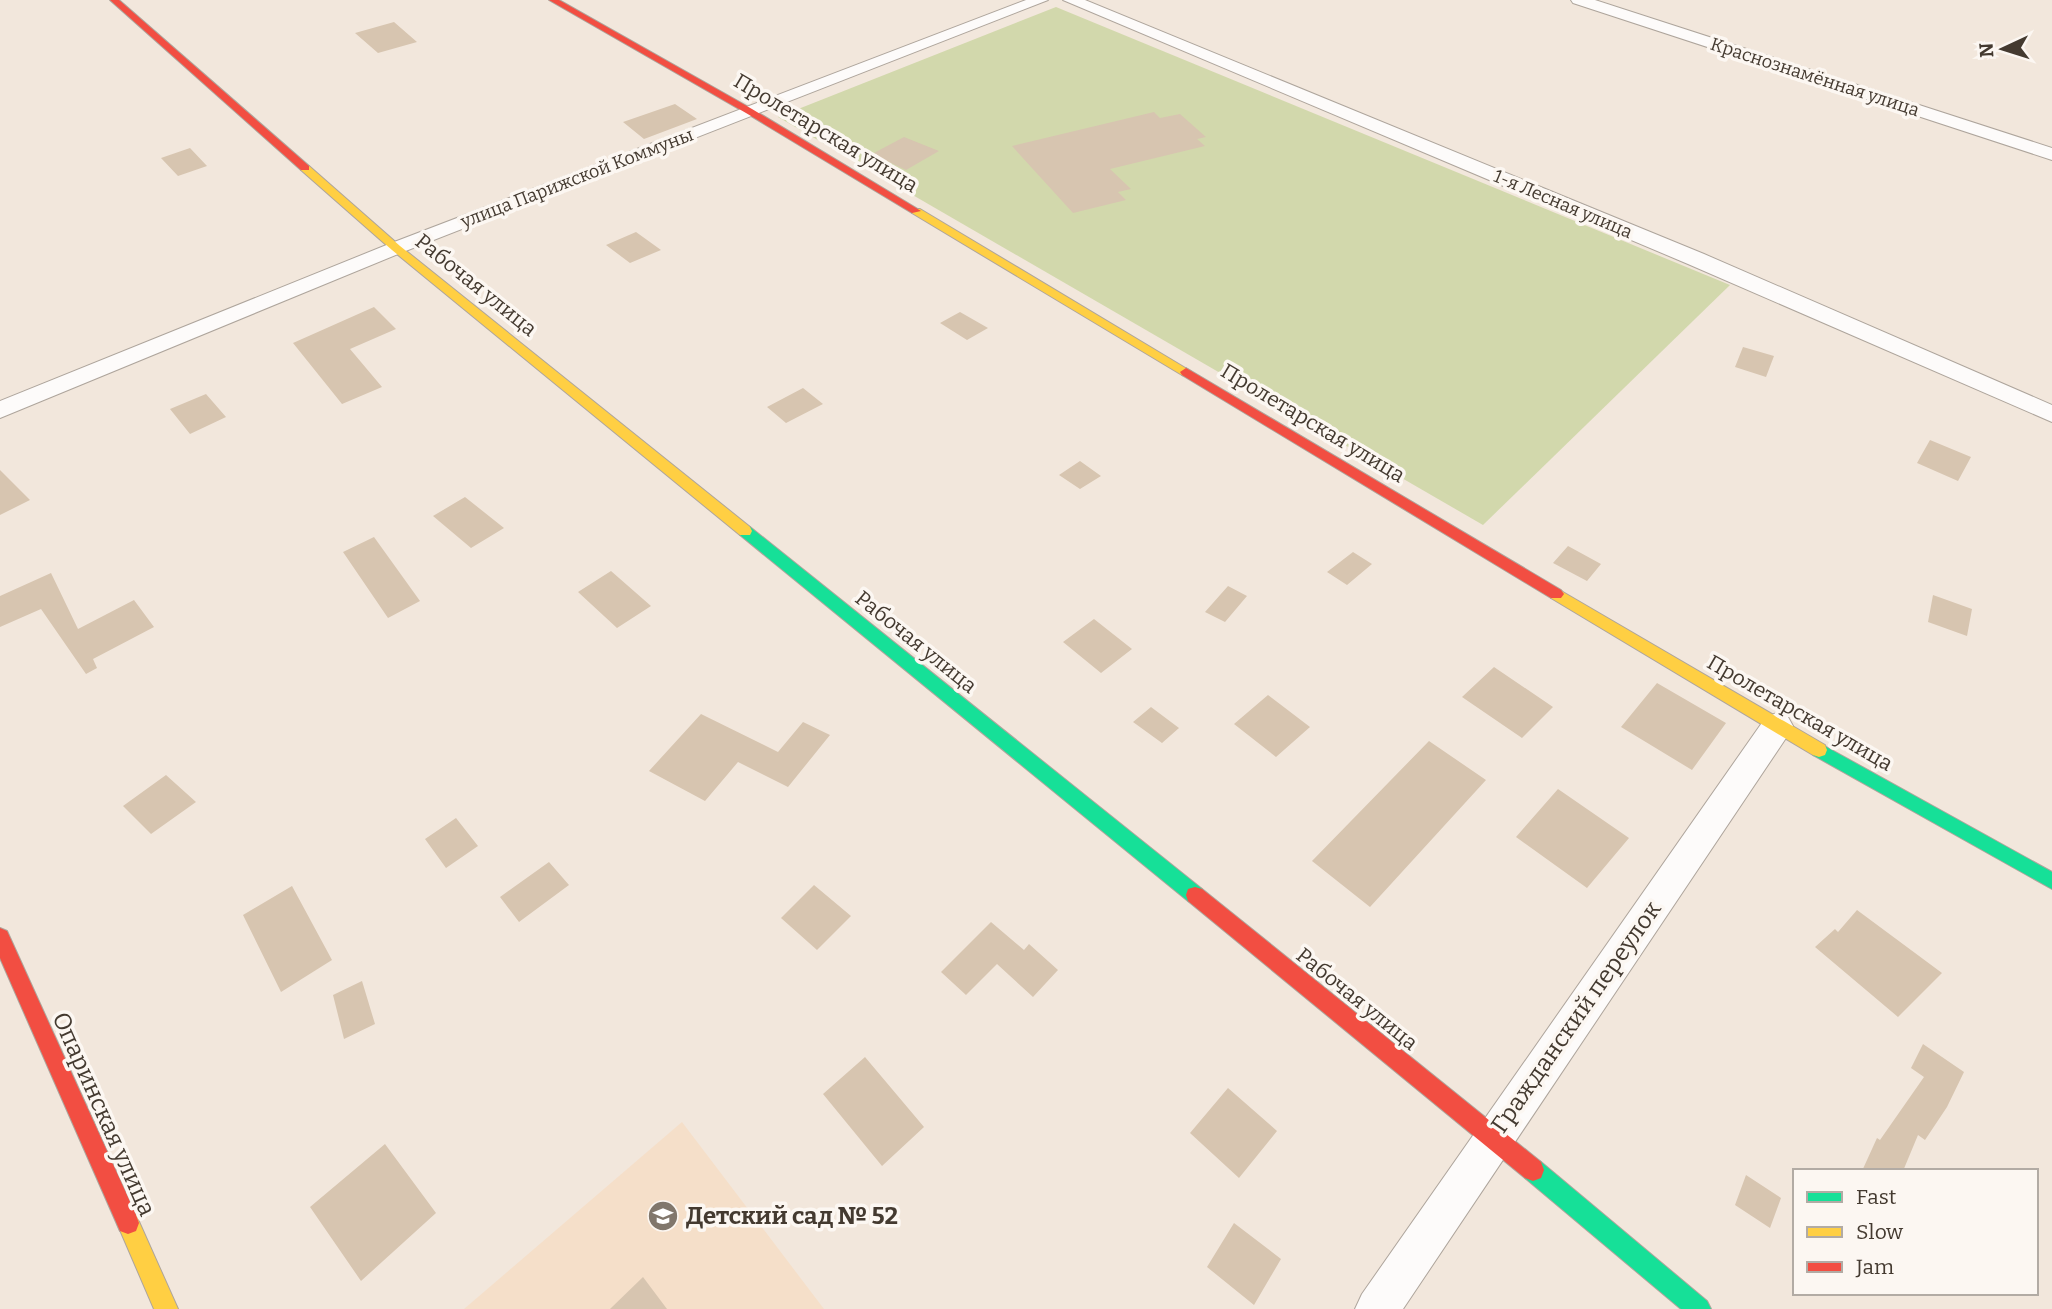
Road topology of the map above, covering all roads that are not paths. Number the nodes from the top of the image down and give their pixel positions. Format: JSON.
{"nodes":[{"id":1,"x":114,"y":0,"type":"edge"},
{"id":2,"x":553,"y":0,"type":"edge"},
{"id":3,"x":1040,"y":0,"type":"edge"},
{"id":4,"x":1071,"y":0,"type":"edge"},
{"id":5,"x":1578,"y":0,"type":"edge"},
{"id":6,"x":749,"y":111,"type":"junction"},
{"id":7,"x":2052,"y":154,"type":"edge"},
{"id":8,"x":396,"y":248,"type":"junction"},
{"id":9,"x":0,"y":410,"type":"edge"},
{"id":10,"x":2052,"y":414,"type":"edge"},
{"id":11,"x":1777,"y":726,"type":"junction"},
{"id":12,"x":2052,"y":881,"type":"edge"},
{"id":13,"x":0,"y":937,"type":"edge"},
{"id":14,"x":1493,"y":1136,"type":"junction"},
{"id":15,"x":166,"y":1309,"type":"edge"},
{"id":16,"x":1377,"y":1309,"type":"edge"},
{"id":17,"x":1699,"y":1309,"type":"edge"}],
"edges":[{"from":1,"to":8,"type":"street","name":"Рабочая улица"},
{"from":2,"to":6,"type":"street","name":"Пролетарская улица"},
{"from":3,"to":6,"type":"street","name":"улица Парижской Коммуны"},
{"from":4,"to":10,"type":"street","name":"1-я Лесная улица"},
{"from":5,"to":7,"type":"street","name":"Краснознамённая улица"},
{"from":6,"to":8,"type":"street","name":"улица Парижской Коммуны"},
{"from":6,"to":11,"type":"street","name":"Пролетарская улица"},
{"from":8,"to":9,"type":"street","name":"улица Парижской Коммуны"},
{"from":8,"to":14,"type":"street","name":"Рабочая улица"},
{"from":11,"to":12,"type":"street","name":"Пролетарская улица"},
{"from":11,"to":14,"type":"street","name":"Гражданский переулок"},
{"from":13,"to":15,"type":"street","name":"Опаринская улица"},
{"from":14,"to":16,"type":"street","name":"Гражданский переулок"},
{"from":14,"to":17,"type":"street","name":"Рабочая улица"}]}
